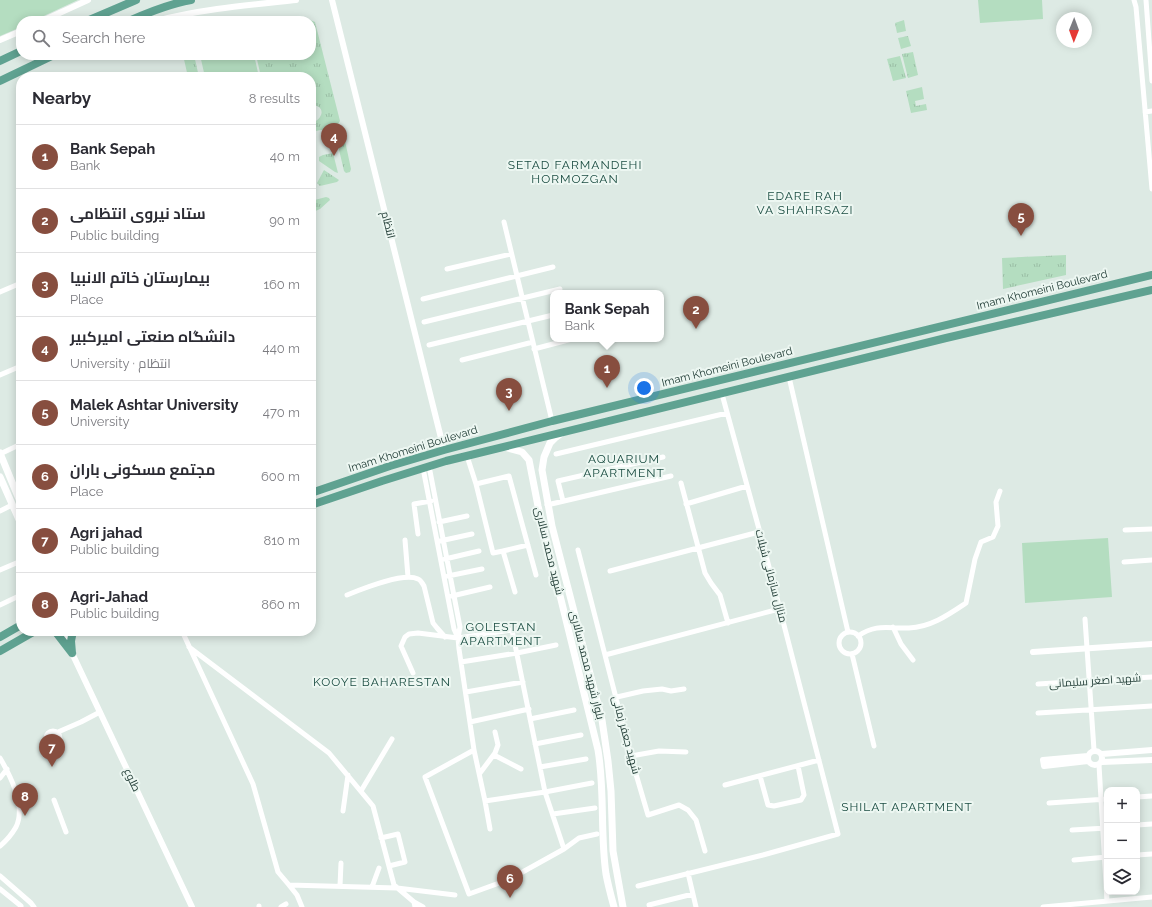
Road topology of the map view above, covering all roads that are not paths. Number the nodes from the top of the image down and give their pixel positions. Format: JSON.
{"nodes":[{"id":1,"x":88,"y":0,"type":"edge"},
{"id":2,"x":136,"y":0,"type":"edge"},
{"id":3,"x":191,"y":0,"type":"edge"},
{"id":4,"x":296,"y":0,"type":"edge"},
{"id":5,"x":332,"y":0,"type":"edge"},
{"id":6,"x":1134,"y":0,"type":"edge"},
{"id":7,"x":1146,"y":0,"type":"edge"},
{"id":8,"x":53,"y":16,"type":"edge"},
{"id":9,"x":99,"y":16,"type":"edge"},
{"id":10,"x":140,"y":16,"type":"edge"},
{"id":11,"x":176,"y":16,"type":"edge"},
{"id":12,"x":16,"y":33,"type":"edge"},
{"id":13,"x":1148,"y":36,"type":"junction"},
{"id":14,"x":1139,"y":37,"type":"junction"},
{"id":15,"x":0,"y":40,"type":"edge"},
{"id":16,"x":16,"y":53,"type":"edge"},
{"id":17,"x":44,"y":60,"type":"edge"},
{"id":18,"x":0,"y":61,"type":"edge"},
{"id":19,"x":19,"y":72,"type":"edge"},
{"id":20,"x":16,"y":73,"type":"edge"},
{"id":21,"x":1151,"y":73,"type":"edge"},
{"id":22,"x":1142,"y":74,"type":"junction"},
{"id":23,"x":0,"y":81,"type":"edge"},
{"id":24,"x":1152,"y":81,"type":"edge"},
{"id":25,"x":1152,"y":111,"type":"edge"},
{"id":26,"x":1145,"y":112,"type":"junction"},
{"id":27,"x":1150,"y":151,"type":"edge"},
{"id":28,"x":1152,"y":189,"type":"edge"},
{"id":29,"x":504,"y":222,"type":"dead end"},
{"id":30,"x":511,"y":254,"type":"junction"},
{"id":31,"x":553,"y":267,"type":"dead end"},
{"id":32,"x":447,"y":269,"type":"dead end"},
{"id":33,"x":1152,"y":274,"type":"edge"},
{"id":34,"x":516,"y":275,"type":"junction"},
{"id":35,"x":16,"y":285,"type":"edge"},
{"id":36,"x":560,"y":289,"type":"dead end"},
{"id":37,"x":556,"y":290,"type":"edge"},
{"id":38,"x":550,"y":291,"type":"edge"},
{"id":39,"x":0,"y":292,"type":"edge"},
{"id":40,"x":1151,"y":292,"type":"edge"},
{"id":41,"x":522,"y":298,"type":"junction"},
{"id":42,"x":423,"y":299,"type":"dead end"},
{"id":43,"x":550,"y":316,"type":"edge"},
{"id":44,"x":528,"y":321,"type":"junction"},
{"id":45,"x":424,"y":322,"type":"dead end"},
{"id":46,"x":942,"y":326,"type":"junction"},
{"id":47,"x":946,"y":338,"type":"junction"},
{"id":48,"x":533,"y":342,"type":"junction"},
{"id":49,"x":561,"y":342,"type":"edge"},
{"id":50,"x":429,"y":345,"type":"dead end"},
{"id":51,"x":534,"y":349,"type":"junction"},
{"id":52,"x":462,"y":360,"type":"dead end"},
{"id":53,"x":16,"y":368,"type":"edge"},
{"id":54,"x":0,"y":375,"type":"edge"},
{"id":55,"x":789,"y":377,"type":"junction"},
{"id":56,"x":722,"y":394,"type":"junction"},
{"id":57,"x":727,"y":413,"type":"junction"},
{"id":58,"x":552,"y":421,"type":"junction"},
{"id":59,"x":563,"y":432,"type":"junction"},
{"id":60,"x":16,"y":446,"type":"edge"},
{"id":61,"x":504,"y":447,"type":"junction"},
{"id":62,"x":444,"y":450,"type":"junction"},
{"id":63,"x":0,"y":453,"type":"edge"},
{"id":64,"x":556,"y":454,"type":"dead end"},
{"id":65,"x":467,"y":456,"type":"junction"},
{"id":66,"x":663,"y":457,"type":"dead end"},
{"id":67,"x":426,"y":467,"type":"junction"},
{"id":68,"x":671,"y":476,"type":"dead end"},
{"id":69,"x":0,"y":477,"type":"edge"},
{"id":70,"x":681,"y":483,"type":"dead end"},
{"id":71,"x":476,"y":484,"type":"junction"},
{"id":72,"x":747,"y":486,"type":"junction"},
{"id":73,"x":16,"y":487,"type":"edge"},
{"id":74,"x":316,"y":491,"type":"edge"},
{"id":75,"x":1000,"y":491,"type":"dead end"},
{"id":76,"x":435,"y":500,"type":"junction"},
{"id":77,"x":428,"y":501,"type":"junction"},
{"id":78,"x":563,"y":501,"type":"junction"},
{"id":79,"x":316,"y":504,"type":"edge"},
{"id":80,"x":686,"y":504,"type":"junction"},
{"id":81,"x":12,"y":505,"type":"junction"},
{"id":82,"x":547,"y":505,"type":"junction"},
{"id":83,"x":538,"y":506,"type":"junction"},
{"id":84,"x":0,"y":511,"type":"edge"},
{"id":85,"x":16,"y":513,"type":"edge"},
{"id":86,"x":467,"y":516,"type":"dead end"},
{"id":87,"x":439,"y":522,"type":"junction"},
{"id":88,"x":1152,"y":529,"type":"edge"},
{"id":89,"x":1126,"y":530,"type":"dead end"},
{"id":90,"x":759,"y":532,"type":"junction"},
{"id":91,"x":418,"y":534,"type":"dead end"},
{"id":92,"x":472,"y":534,"type":"dead end"},
{"id":93,"x":405,"y":540,"type":"dead end"},
{"id":94,"x":443,"y":540,"type":"junction"},
{"id":95,"x":437,"y":542,"type":"junction"},
{"id":96,"x":528,"y":545,"type":"junction"},
{"id":97,"x":698,"y":548,"type":"junction"},
{"id":98,"x":578,"y":550,"type":"dead end"},
{"id":99,"x":503,"y":551,"type":"junction"},
{"id":100,"x":479,"y":552,"type":"dead end"},
{"id":101,"x":447,"y":559,"type":"junction"},
{"id":102,"x":440,"y":560,"type":"junction"},
{"id":103,"x":1152,"y":560,"type":"edge"},
{"id":104,"x":1124,"y":562,"type":"dead end"},
{"id":105,"x":16,"y":563,"type":"edge"},
{"id":106,"x":482,"y":569,"type":"dead end"},
{"id":107,"x":0,"y":570,"type":"edge"},
{"id":108,"x":610,"y":571,"type":"dead end"},
{"id":109,"x":536,"y":575,"type":"dead end"},
{"id":110,"x":450,"y":576,"type":"junction"},
{"id":111,"x":443,"y":577,"type":"junction"},
{"id":112,"x":408,"y":578,"type":"junction"},
{"id":113,"x":490,"y":587,"type":"dead end"},
{"id":114,"x":515,"y":592,"type":"dead end"},
{"id":115,"x":347,"y":595,"type":"dead end"},
{"id":116,"x":454,"y":596,"type":"junction"},
{"id":117,"x":16,"y":597,"type":"edge"},
{"id":118,"x":448,"y":597,"type":"junction"},
{"id":119,"x":0,"y":604,"type":"edge"},
{"id":120,"x":780,"y":609,"type":"junction"},
{"id":121,"x":1085,"y":619,"type":"dead end"},
{"id":122,"x":728,"y":623,"type":"junction"},
{"id":123,"x":893,"y":627,"type":"junction"},
{"id":124,"x":16,"y":628,"type":"edge"},
{"id":125,"x":848,"y":632,"type":"junction"},
{"id":126,"x":26,"y":636,"type":"edge"},
{"id":127,"x":59,"y":636,"type":"edge"},
{"id":128,"x":64,"y":636,"type":"edge"},
{"id":129,"x":68,"y":636,"type":"edge"},
{"id":130,"x":72,"y":636,"type":"edge"},
{"id":131,"x":184,"y":636,"type":"edge"},
{"id":132,"x":858,"y":636,"type":"junction"},
{"id":133,"x":0,"y":637,"type":"edge"},
{"id":134,"x":445,"y":637,"type":"junction"},
{"id":135,"x":458,"y":638,"type":"junction"},
{"id":136,"x":1152,"y":644,"type":"edge"},
{"id":137,"x":556,"y":645,"type":"dead end"},
{"id":138,"x":189,"y":647,"type":"junction"},
{"id":139,"x":1087,"y":648,"type":"junction"},
{"id":140,"x":0,"y":651,"type":"edge"},
{"id":141,"x":1033,"y":652,"type":"dead end"},
{"id":142,"x":72,"y":653,"type":"junction"},
{"id":143,"x":517,"y":653,"type":"junction"},
{"id":144,"x":852,"y":654,"type":"junction"},
{"id":145,"x":605,"y":655,"type":"junction"},
{"id":146,"x":913,"y":660,"type":"dead end"},
{"id":147,"x":461,"y":662,"type":"junction"},
{"id":148,"x":414,"y":674,"type":"dead end"},
{"id":149,"x":1152,"y":677,"type":"edge"},
{"id":150,"x":1089,"y":681,"type":"junction"},
{"id":151,"x":523,"y":682,"type":"junction"},
{"id":152,"x":1038,"y":684,"type":"dead end"},
{"id":153,"x":684,"y":690,"type":"dead end"},
{"id":154,"x":466,"y":692,"type":"junction"},
{"id":155,"x":617,"y":697,"type":"junction"},
{"id":156,"x":1152,"y":706,"type":"edge"},
{"id":157,"x":528,"y":709,"type":"junction"},
{"id":158,"x":574,"y":710,"type":"dead end"},
{"id":159,"x":1091,"y":710,"type":"junction"},
{"id":160,"x":100,"y":712,"type":"junction"},
{"id":161,"x":1038,"y":713,"type":"dead end"},
{"id":162,"x":530,"y":719,"type":"junction"},
{"id":163,"x":470,"y":722,"type":"junction"},
{"id":164,"x":58,"y":732,"type":"dead end"},
{"id":165,"x":495,"y":732,"type":"dead end"},
{"id":166,"x":581,"y":735,"type":"dead end"},
{"id":167,"x":392,"y":739,"type":"dead end"},
{"id":168,"x":535,"y":744,"type":"junction"},
{"id":169,"x":874,"y":746,"type":"dead end"},
{"id":170,"x":474,"y":750,"type":"junction"},
{"id":171,"x":1094,"y":750,"type":"junction"},
{"id":172,"x":1152,"y":750,"type":"edge"},
{"id":173,"x":1141,"y":751,"type":"junction"},
{"id":174,"x":686,"y":752,"type":"dead end"},
{"id":175,"x":494,"y":754,"type":"junction"},
{"id":176,"x":1102,"y":754,"type":"junction"},
{"id":177,"x":631,"y":756,"type":"junction"},
{"id":178,"x":0,"y":758,"type":"edge"},
{"id":179,"x":1088,"y":758,"type":"junction"},
{"id":180,"x":586,"y":759,"type":"dead end"},
{"id":181,"x":819,"y":760,"type":"junction"},
{"id":182,"x":1141,"y":760,"type":"junction"},
{"id":183,"x":1152,"y":760,"type":"edge"},
{"id":184,"x":1100,"y":763,"type":"junction"},
{"id":185,"x":798,"y":766,"type":"junction"},
{"id":186,"x":540,"y":767,"type":"junction"},
{"id":187,"x":7,"y":769,"type":"junction"},
{"id":188,"x":521,"y":770,"type":"dead end"},
{"id":189,"x":480,"y":773,"type":"junction"},
{"id":190,"x":348,"y":775,"type":"junction"},
{"id":191,"x":760,"y":776,"type":"junction"},
{"id":192,"x":0,"y":778,"type":"edge"},
{"id":193,"x":592,"y":783,"type":"dead end"},
{"id":194,"x":725,"y":785,"type":"dead end"},
{"id":195,"x":361,"y":791,"type":"junction"},
{"id":196,"x":545,"y":792,"type":"junction"},
{"id":197,"x":1152,"y":796,"type":"edge"},
{"id":198,"x":1140,"y":797,"type":"edge"},
{"id":199,"x":1101,"y":799,"type":"junction"},
{"id":200,"x":54,"y":800,"type":"dead end"},
{"id":201,"x":485,"y":801,"type":"junction"},
{"id":202,"x":1049,"y":803,"type":"dead end"},
{"id":203,"x":595,"y":808,"type":"dead end"},
{"id":204,"x":343,"y":811,"type":"dead end"},
{"id":205,"x":552,"y":814,"type":"junction"},
{"id":206,"x":1104,"y":823,"type":"edge"},
{"id":207,"x":1152,"y":824,"type":"edge"},
{"id":208,"x":1140,"y":826,"type":"edge"},
{"id":209,"x":1104,"y":828,"type":"edge"},
{"id":210,"x":490,"y":829,"type":"dead end"},
{"id":211,"x":1072,"y":830,"type":"dead end"},
{"id":212,"x":66,"y":832,"type":"dead end"},
{"id":213,"x":597,"y":834,"type":"dead end"},
{"id":214,"x":381,"y":838,"type":"junction"},
{"id":215,"x":0,"y":846,"type":"edge"},
{"id":216,"x":564,"y":849,"type":"junction"},
{"id":217,"x":706,"y":851,"type":"dead end"},
{"id":218,"x":1152,"y":854,"type":"edge"},
{"id":219,"x":1140,"y":855,"type":"edge"},
{"id":220,"x":1104,"y":857,"type":"edge"},
{"id":221,"x":1106,"y":859,"type":"edge"},
{"id":222,"x":1074,"y":860,"type":"dead end"},
{"id":223,"x":341,"y":863,"type":"dead end"},
{"id":224,"x":389,"y":866,"type":"junction"},
{"id":225,"x":380,"y":868,"type":"dead end"},
{"id":226,"x":688,"y":872,"type":"junction"},
{"id":227,"x":0,"y":876,"type":"edge"},
{"id":228,"x":289,"y":885,"type":"junction"},
{"id":229,"x":340,"y":886,"type":"junction"},
{"id":230,"x":638,"y":886,"type":"dead end"},
{"id":231,"x":372,"y":887,"type":"junction"},
{"id":232,"x":397,"y":888,"type":"junction"},
{"id":233,"x":0,"y":889,"type":"edge"},
{"id":234,"x":693,"y":894,"type":"junction"},
{"id":235,"x":455,"y":895,"type":"dead end"},
{"id":236,"x":1152,"y":897,"type":"edge"},
{"id":237,"x":1107,"y":901,"type":"junction"},
{"id":238,"x":415,"y":905,"type":"edge"},
{"id":239,"x":21,"y":906,"type":"dead end"},
{"id":240,"x":649,"y":906,"type":"dead end"},
{"id":241,"x":34,"y":907,"type":"edge"},
{"id":242,"x":192,"y":907,"type":"edge"},
{"id":243,"x":302,"y":907,"type":"edge"},
{"id":244,"x":423,"y":907,"type":"edge"},
{"id":245,"x":614,"y":907,"type":"edge"},
{"id":246,"x":623,"y":907,"type":"edge"},
{"id":247,"x":696,"y":907,"type":"edge"},
{"id":248,"x":1043,"y":907,"type":"edge"}],
"edges":[{"from":1,"to":8,"type":"street"},
{"from":2,"to":9,"type":"main road"},
{"from":3,"to":10,"type":"main road"},
{"from":4,"to":11,"type":"street"},
{"from":5,"to":62,"type":"street","name":"انتظام"},
{"from":6,"to":14,"type":"street"},
{"from":7,"to":13,"type":"street"},
{"from":12,"to":15,"type":"street"},
{"from":13,"to":14,"type":"street"},
{"from":13,"to":21,"type":"street"},
{"from":14,"to":22,"type":"street"},
{"from":16,"to":18,"type":"main road"},
{"from":17,"to":19,"type":"main road"},
{"from":20,"to":23,"type":"main road"},
{"from":21,"to":22,"type":"street"},
{"from":21,"to":24,"type":"street"},
{"from":22,"to":26,"type":"street"},
{"from":25,"to":26,"type":"street"},
{"from":26,"to":27,"type":"street"},
{"from":27,"to":28,"type":"street"},
{"from":29,"to":30,"type":"street"},
{"from":30,"to":32,"type":"street"},
{"from":30,"to":34,"type":"street"},
{"from":31,"to":34,"type":"street"},
{"from":33,"to":46,"type":"main road","name":"Imam Khomeini Boulevard"},
{"from":34,"to":41,"type":"street"},
{"from":34,"to":42,"type":"street"},
{"from":35,"to":39,"type":"street"},
{"from":36,"to":37,"type":"street"},
{"from":38,"to":41,"type":"street"},
{"from":40,"to":47,"type":"main road","name":"Imam Khomeini Boulevard"},
{"from":41,"to":44,"type":"street"},
{"from":41,"to":45,"type":"street"},
{"from":43,"to":44,"type":"street"},
{"from":44,"to":48,"type":"street"},
{"from":44,"to":50,"type":"street"},
{"from":46,"to":47,"type":"main road"},
{"from":46,"to":58,"type":"main road","name":"Imam Khomeini Boulevard"},
{"from":47,"to":55,"type":"main road","name":"Imam Khomeini Boulevard"},
{"from":48,"to":51,"type":"street"},
{"from":48,"to":52,"type":"street"},
{"from":49,"to":51,"type":"street"},
{"from":51,"to":58,"type":"street"},
{"from":53,"to":54,"type":"street"},
{"from":55,"to":56,"type":"main road","name":"Imam Khomeini Boulevard"},
{"from":55,"to":125,"type":"street"},
{"from":56,"to":57,"type":"street","name":"منازل سازمانی شیلات"},
{"from":56,"to":59,"type":"main road","name":"Imam Khomeini Boulevard"},
{"from":57,"to":64,"type":"street"},
{"from":57,"to":72,"type":"street","name":"منازل سازمانی شیلات"},
{"from":58,"to":62,"type":"main road","name":"Imam Khomeini Boulevard"},
{"from":59,"to":61,"type":"main road","name":"Imam Khomeini Boulevard"},
{"from":59,"to":82,"type":"main road","name":"بلوار شهید محمد سالاری"},
{"from":60,"to":63,"type":"street"},
{"from":61,"to":65,"type":"main road","name":"Imam Khomeini Boulevard"},
{"from":61,"to":83,"type":"main road","name":"شهید محمد سالاری"},
{"from":62,"to":74,"type":"main road","name":"Imam Khomeini Boulevard"},
{"from":63,"to":73,"type":"main road"},
{"from":65,"to":67,"type":"main road","name":"Imam Khomeini Boulevard"},
{"from":65,"to":71,"type":"street"},
{"from":66,"to":78,"type":"street"},
{"from":67,"to":76,"type":"street"},
{"from":67,"to":77,"type":"street"},
{"from":67,"to":79,"type":"main road","name":"Imam Khomeini Boulevard"},
{"from":68,"to":78,"type":"street"},
{"from":69,"to":81,"type":"main road"},
{"from":70,"to":80,"type":"street"},
{"from":71,"to":96,"type":"street"},
{"from":71,"to":99,"type":"street"},
{"from":72,"to":80,"type":"street"},
{"from":72,"to":90,"type":"street","name":"منازل سازمانی شیلات"},
{"from":75,"to":123,"type":"street"},
{"from":76,"to":77,"type":"street"},
{"from":76,"to":87,"type":"street"},
{"from":77,"to":91,"type":"street"},
{"from":77,"to":95,"type":"street"},
{"from":78,"to":82,"type":"street"},
{"from":80,"to":97,"type":"street"},
{"from":81,"to":84,"type":"street"},
{"from":81,"to":85,"type":"main road"},
{"from":82,"to":83,"type":"main road"},
{"from":82,"to":246,"type":"main road","name":"بلوار شهید محمد سالاری"},
{"from":83,"to":245,"type":"main road","name":"شهید محمد سالاری"},
{"from":86,"to":87,"type":"street"},
{"from":87,"to":94,"type":"street"},
{"from":88,"to":89,"type":"street"},
{"from":90,"to":97,"type":"street"},
{"from":90,"to":120,"type":"street","name":"منازل سازمانی شیلات"},
{"from":92,"to":94,"type":"street"},
{"from":93,"to":112,"type":"street"},
{"from":94,"to":95,"type":"street"},
{"from":94,"to":101,"type":"street"},
{"from":95,"to":102,"type":"street"},
{"from":96,"to":99,"type":"street"},
{"from":96,"to":109,"type":"street"},
{"from":97,"to":108,"type":"street"},
{"from":97,"to":122,"type":"street"},
{"from":98,"to":145,"type":"street","name":"شهید جعفر زمانی"},
{"from":99,"to":114,"type":"street"},
{"from":100,"to":101,"type":"street"},
{"from":101,"to":102,"type":"street"},
{"from":101,"to":110,"type":"street"},
{"from":102,"to":111,"type":"street"},
{"from":103,"to":104,"type":"street"},
{"from":105,"to":107,"type":"street"},
{"from":106,"to":110,"type":"street"},
{"from":110,"to":111,"type":"street"},
{"from":110,"to":116,"type":"street"},
{"from":111,"to":118,"type":"street"},
{"from":112,"to":115,"type":"street"},
{"from":112,"to":134,"type":"street"},
{"from":113,"to":116,"type":"street"},
{"from":116,"to":118,"type":"street"},
{"from":116,"to":135,"type":"street"},
{"from":117,"to":119,"type":"street"},
{"from":118,"to":135,"type":"street"},
{"from":120,"to":122,"type":"street"},
{"from":120,"to":181,"type":"street","name":"منازل سازمانی شیلات"},
{"from":121,"to":139,"type":"street"},
{"from":122,"to":145,"type":"street"},
{"from":123,"to":132,"type":"street"},
{"from":123,"to":146,"type":"street"},
{"from":124,"to":133,"type":"main road"},
{"from":125,"to":132,"type":"street"},
{"from":125,"to":144,"type":"street"},
{"from":126,"to":140,"type":"main road"},
{"from":127,"to":142,"type":"main road"},
{"from":128,"to":142,"type":"street","name":"طلوع"},
{"from":129,"to":142,"type":"street","name":"طلوع"},
{"from":130,"to":142,"type":"main road"},
{"from":131,"to":138,"type":"street"},
{"from":132,"to":144,"type":"street"},
{"from":134,"to":135,"type":"street"},
{"from":134,"to":148,"type":"street"},
{"from":135,"to":143,"type":"street"},
{"from":135,"to":147,"type":"street"},
{"from":136,"to":139,"type":"street"},
{"from":137,"to":143,"type":"street"},
{"from":138,"to":190,"type":"street"},
{"from":138,"to":228,"type":"street"},
{"from":139,"to":141,"type":"street"},
{"from":139,"to":150,"type":"street"},
{"from":142,"to":160,"type":"street","name":"طلوع"},
{"from":143,"to":147,"type":"street"},
{"from":143,"to":151,"type":"street"},
{"from":144,"to":169,"type":"street"},
{"from":145,"to":155,"type":"street","name":"شهید جعفر زمانی"},
{"from":147,"to":154,"type":"street"},
{"from":149,"to":150,"type":"street","name":"شهید اصغر سلیمانی"},
{"from":150,"to":152,"type":"street","name":"شهید اصغر سلیمانی"},
{"from":150,"to":159,"type":"street"},
{"from":151,"to":154,"type":"street"},
{"from":151,"to":157,"type":"street"},
{"from":153,"to":155,"type":"street"},
{"from":154,"to":163,"type":"street"},
{"from":155,"to":177,"type":"street","name":"شهید جعفر زمانی"},
{"from":156,"to":159,"type":"street"},
{"from":157,"to":162,"type":"street"},
{"from":157,"to":163,"type":"street"},
{"from":158,"to":162,"type":"street"},
{"from":159,"to":161,"type":"street"},
{"from":159,"to":171,"type":"street"},
{"from":160,"to":164,"type":"street"},
{"from":160,"to":242,"type":"street","name":"طلوع"},
{"from":162,"to":168,"type":"street"},
{"from":163,"to":170,"type":"street"},
{"from":165,"to":175,"type":"street"},
{"from":166,"to":168,"type":"street"},
{"from":167,"to":195,"type":"street"},
{"from":168,"to":186,"type":"street"},
{"from":170,"to":189,"type":"street"},
{"from":170,"to":216,"type":"street"},
{"from":171,"to":176,"type":"street"},
{"from":171,"to":179,"type":"street"},
{"from":172,"to":173,"type":"street"},
{"from":173,"to":176,"type":"street"},
{"from":173,"to":182,"type":"street"},
{"from":174,"to":177,"type":"street"},
{"from":175,"to":188,"type":"street"},
{"from":175,"to":189,"type":"street"},
{"from":176,"to":184,"type":"street"},
{"from":177,"to":217,"type":"street","name":"شهید جعفر زمانی"},
{"from":178,"to":187,"type":"street"},
{"from":179,"to":179,"type":"street"},
{"from":179,"to":184,"type":"street"},
{"from":180,"to":186,"type":"street"},
{"from":181,"to":185,"type":"street"},
{"from":181,"to":226,"type":"street","name":"منازل سازمانی شیلات"},
{"from":182,"to":183,"type":"street"},
{"from":182,"to":184,"type":"street"},
{"from":184,"to":199,"type":"street"},
{"from":185,"to":191,"type":"street"},
{"from":185,"to":191,"type":"street"},
{"from":186,"to":196,"type":"street"},
{"from":187,"to":192,"type":"street"},
{"from":187,"to":215,"type":"street"},
{"from":189,"to":201,"type":"street"},
{"from":190,"to":195,"type":"street"},
{"from":190,"to":204,"type":"street"},
{"from":191,"to":194,"type":"street"},
{"from":193,"to":196,"type":"street"},
{"from":195,"to":214,"type":"street"},
{"from":196,"to":201,"type":"street"},
{"from":196,"to":205,"type":"street"},
{"from":197,"to":198,"type":"street"},
{"from":199,"to":202,"type":"street"},
{"from":199,"to":206,"type":"street"},
{"from":200,"to":212,"type":"street"},
{"from":201,"to":210,"type":"street"},
{"from":203,"to":205,"type":"street"},
{"from":205,"to":216,"type":"street"},
{"from":207,"to":208,"type":"street"},
{"from":209,"to":211,"type":"street"},
{"from":213,"to":216,"type":"street"},
{"from":214,"to":224,"type":"street"},
{"from":214,"to":224,"type":"street"},
{"from":218,"to":219,"type":"street"},
{"from":220,"to":222,"type":"street"},
{"from":221,"to":237,"type":"street"},
{"from":223,"to":229,"type":"street"},
{"from":224,"to":232,"type":"street"},
{"from":225,"to":231,"type":"street"},
{"from":226,"to":230,"type":"street"},
{"from":226,"to":234,"type":"street"},
{"from":227,"to":241,"type":"street"},
{"from":228,"to":229,"type":"street"},
{"from":228,"to":243,"type":"street"},
{"from":229,"to":231,"type":"street"},
{"from":231,"to":232,"type":"street"},
{"from":232,"to":235,"type":"street"},
{"from":232,"to":238,"type":"street"},
{"from":233,"to":239,"type":"street"},
{"from":234,"to":240,"type":"street"},
{"from":234,"to":247,"type":"street"},
{"from":236,"to":237,"type":"street"},
{"from":237,"to":248,"type":"street"},
{"from":238,"to":244,"type":"street"}]}
